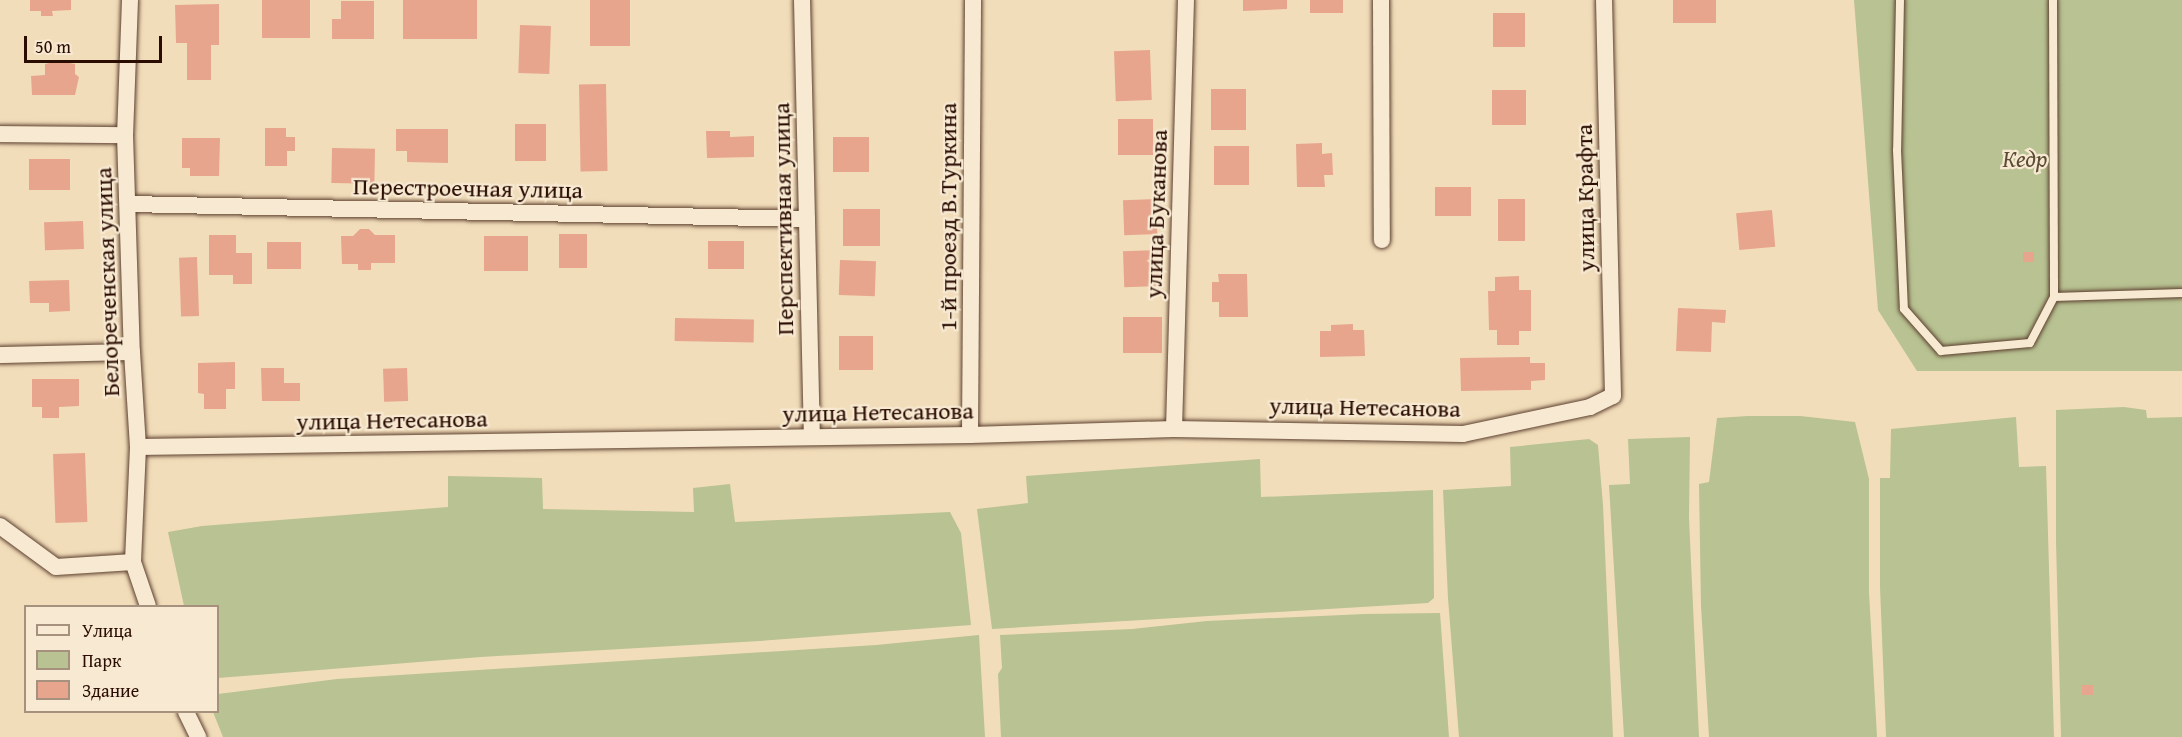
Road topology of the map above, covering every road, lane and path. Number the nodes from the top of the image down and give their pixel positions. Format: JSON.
{"nodes":[{"id":1,"x":129,"y":0,"type":"edge"},
{"id":2,"x":802,"y":0,"type":"edge"},
{"id":3,"x":973,"y":0,"type":"edge"},
{"id":4,"x":1186,"y":0,"type":"edge"},
{"id":5,"x":1381,"y":0,"type":"edge"},
{"id":6,"x":1604,"y":0,"type":"edge"},
{"id":7,"x":1900,"y":0,"type":"edge"},
{"id":8,"x":2053,"y":0,"type":"edge"},
{"id":9,"x":0,"y":134,"type":"edge"},
{"id":10,"x":125,"y":135,"type":"junction"},
{"id":11,"x":129,"y":204,"type":"junction"},
{"id":12,"x":807,"y":219,"type":"junction"},
{"id":13,"x":1382,"y":240,"type":"dead end"},
{"id":14,"x":2182,"y":293,"type":"edge"},
{"id":15,"x":2054,"y":297,"type":"junction"},
{"id":16,"x":132,"y":352,"type":"junction"},
{"id":17,"x":0,"y":355,"type":"edge"},
{"id":18,"x":1613,"y":396,"type":"joint"},
{"id":19,"x":1174,"y":429,"type":"junction"},
{"id":20,"x":970,"y":435,"type":"junction"},
{"id":21,"x":812,"y":437,"type":"junction"},
{"id":22,"x":138,"y":447,"type":"junction"},
{"id":23,"x":0,"y":526,"type":"edge"},
{"id":24,"x":133,"y":562,"type":"junction"},
{"id":25,"x":148,"y":605,"type":"edge"},
{"id":26,"x":187,"y":713,"type":"edge"},
{"id":27,"x":198,"y":737,"type":"edge"}],
"edges":[{"from":1,"to":10,"type":"street","name":"Белореченская улица"},
{"from":2,"to":12,"type":"street","name":"Перспективная улица"},
{"from":3,"to":20,"type":"street","name":"1-й проезд В.Туркина"},
{"from":4,"to":19,"type":"street","name":"улица Буканова"},
{"from":5,"to":13,"type":"street"},
{"from":6,"to":18,"type":"street","name":"улица Крафта"},
{"from":7,"to":15,"type":"lane"},
{"from":8,"to":15,"type":"lane"},
{"from":9,"to":10,"type":"street"},
{"from":10,"to":11,"type":"street","name":"Белореченская улица"},
{"from":11,"to":12,"type":"street","name":"Перестроечная улица"},
{"from":11,"to":16,"type":"street","name":"Белореченская улица"},
{"from":12,"to":21,"type":"street","name":"Перспективная улица"},
{"from":14,"to":15,"type":"lane"},
{"from":16,"to":17,"type":"street"},
{"from":16,"to":22,"type":"street","name":"Белореченская улица"},
{"from":18,"to":19,"type":"street","name":"улица Нетесанова"},
{"from":19,"to":20,"type":"street","name":"улица Нетесанова"},
{"from":20,"to":21,"type":"street","name":"улица Нетесанова"},
{"from":21,"to":22,"type":"street","name":"улица Нетесанова"},
{"from":22,"to":24,"type":"street","name":"Белореченская улица"},
{"from":23,"to":24,"type":"street"},
{"from":24,"to":25,"type":"street"},
{"from":26,"to":27,"type":"street"}]}
